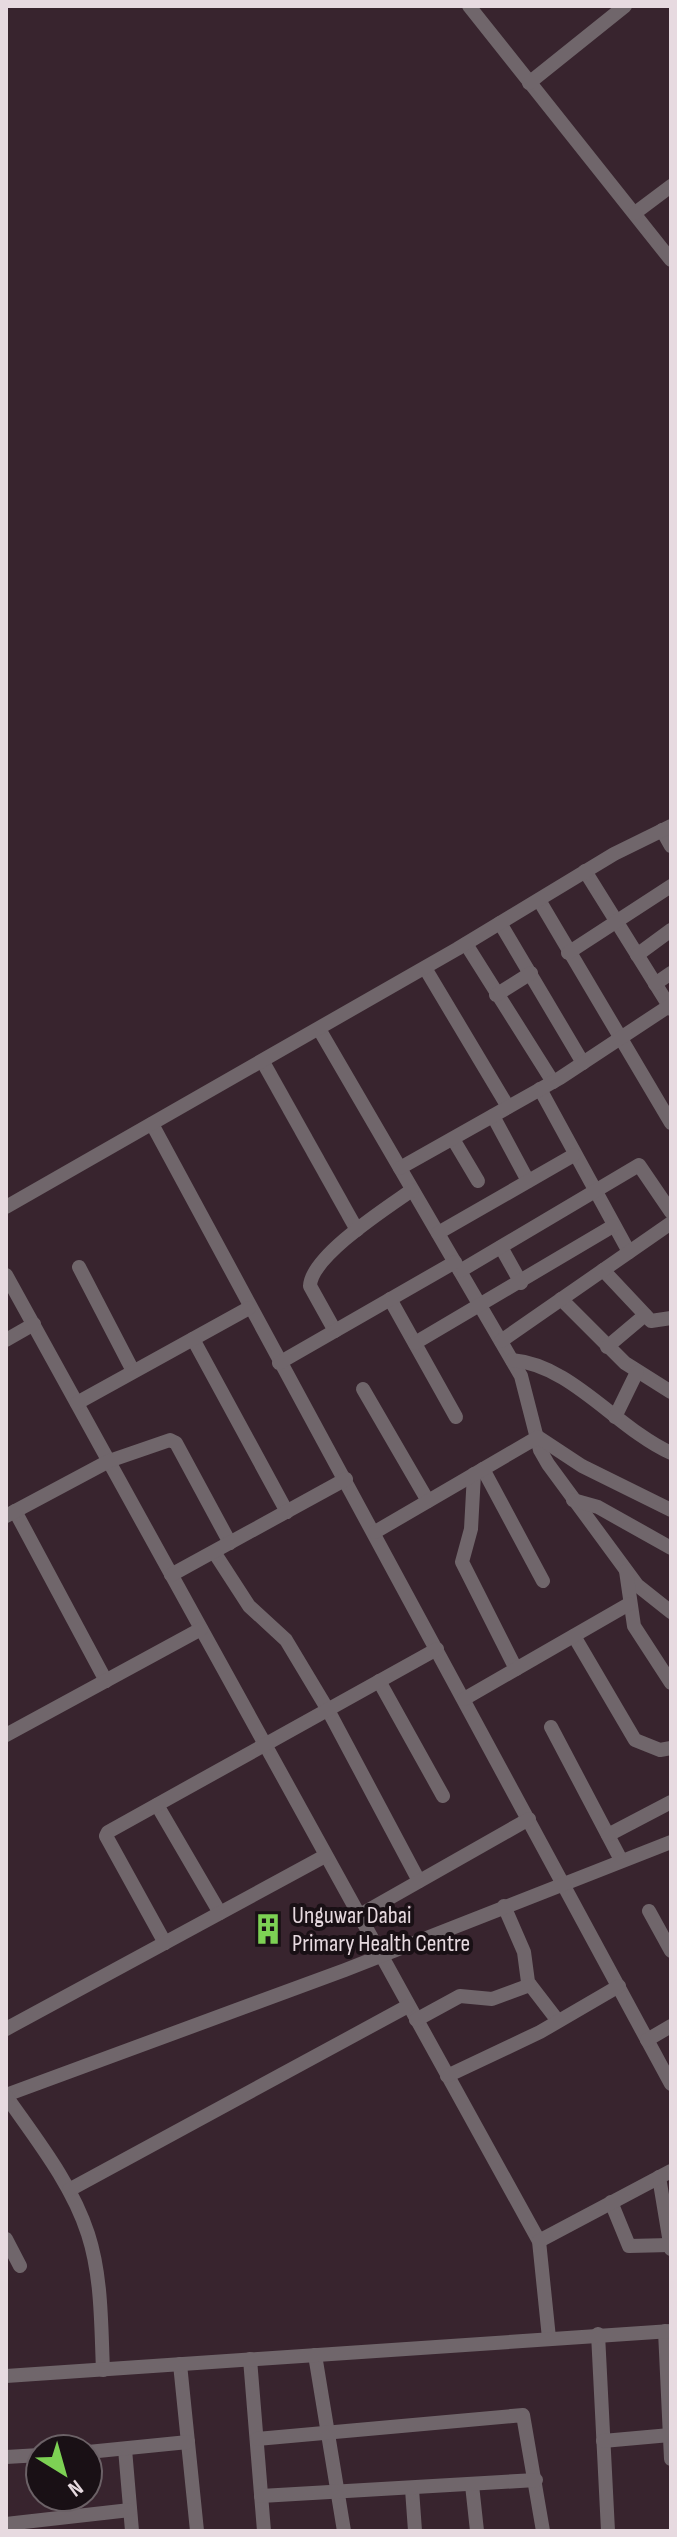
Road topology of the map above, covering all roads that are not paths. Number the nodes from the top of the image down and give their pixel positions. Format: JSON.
{"nodes":[{"id":1,"x":469,"y":6,"type":"edge"},
{"id":2,"x":625,"y":6,"type":"edge"},
{"id":3,"x":529,"y":83,"type":"junction"},
{"id":4,"x":671,"y":186,"type":"edge"},
{"id":5,"x":635,"y":213,"type":"junction"},
{"id":6,"x":671,"y":260,"type":"edge"},
{"id":7,"x":667,"y":828,"type":"edge"},
{"id":8,"x":671,"y":846,"type":"edge"},
{"id":9,"x":585,"y":871,"type":"junction"},
{"id":10,"x":671,"y":886,"type":"edge"},
{"id":11,"x":539,"y":900,"type":"junction"},
{"id":12,"x":617,"y":922,"type":"junction"},
{"id":13,"x":500,"y":923,"type":"junction"},
{"id":14,"x":671,"y":930,"type":"edge"},
{"id":15,"x":466,"y":944,"type":"junction"},
{"id":16,"x":568,"y":953,"type":"junction"},
{"id":17,"x":637,"y":955,"type":"junction"},
{"id":18,"x":425,"y":968,"type":"junction"},
{"id":19,"x":531,"y":973,"type":"junction"},
{"id":20,"x":671,"y":973,"type":"edge"},
{"id":21,"x":655,"y":984,"type":"junction"},
{"id":22,"x":496,"y":995,"type":"junction"},
{"id":23,"x":670,"y":1008,"type":"edge"},
{"id":24,"x":319,"y":1029,"type":"junction"},
{"id":25,"x":621,"y":1038,"type":"junction"},
{"id":26,"x":263,"y":1062,"type":"junction"},
{"id":27,"x":583,"y":1063,"type":"junction"},
{"id":28,"x":546,"y":1086,"type":"junction"},
{"id":29,"x":508,"y":1107,"type":"junction"},
{"id":30,"x":493,"y":1116,"type":"junction"},
{"id":31,"x":671,"y":1123,"type":"edge"},
{"id":32,"x":152,"y":1124,"type":"junction"},
{"id":33,"x":453,"y":1139,"type":"junction"},
{"id":34,"x":574,"y":1155,"type":"junction"},
{"id":35,"x":400,"y":1168,"type":"junction"},
{"id":36,"x":478,"y":1181,"type":"dead end"},
{"id":37,"x":528,"y":1181,"type":"junction"},
{"id":38,"x":412,"y":1190,"type":"junction"},
{"id":39,"x":595,"y":1194,"type":"junction"},
{"id":40,"x":6,"y":1207,"type":"edge"},
{"id":41,"x":670,"y":1222,"type":"edge"},
{"id":42,"x":613,"y":1226,"type":"junction"},
{"id":43,"x":357,"y":1230,"type":"junction"},
{"id":44,"x":438,"y":1233,"type":"junction"},
{"id":45,"x":501,"y":1247,"type":"junction"},
{"id":46,"x":629,"y":1252,"type":"junction"},
{"id":47,"x":457,"y":1266,"type":"junction"},
{"id":48,"x":79,"y":1267,"type":"dead end"},
{"id":49,"x":603,"y":1270,"type":"junction"},
{"id":50,"x":6,"y":1275,"type":"edge"},
{"id":51,"x":521,"y":1283,"type":"junction"},
{"id":52,"x":390,"y":1299,"type":"junction"},
{"id":53,"x":561,"y":1299,"type":"junction"},
{"id":54,"x":671,"y":1304,"type":"edge"},
{"id":55,"x":481,"y":1307,"type":"junction"},
{"id":56,"x":249,"y":1308,"type":"junction"},
{"id":57,"x":650,"y":1318,"type":"junction"},
{"id":58,"x":671,"y":1318,"type":"edge"},
{"id":59,"x":34,"y":1324,"type":"junction"},
{"id":60,"x":335,"y":1331,"type":"junction"},
{"id":61,"x":193,"y":1339,"type":"junction"},
{"id":62,"x":6,"y":1340,"type":"edge"},
{"id":63,"x":501,"y":1341,"type":"junction"},
{"id":64,"x":415,"y":1343,"type":"junction"},
{"id":65,"x":607,"y":1347,"type":"junction"},
{"id":66,"x":512,"y":1360,"type":"junction"},
{"id":67,"x":279,"y":1363,"type":"junction"},
{"id":68,"x":133,"y":1371,"type":"junction"},
{"id":69,"x":637,"y":1372,"type":"junction"},
{"id":70,"x":363,"y":1389,"type":"dead end"},
{"id":71,"x":671,"y":1392,"type":"edge"},
{"id":72,"x":77,"y":1403,"type":"junction"},
{"id":73,"x":456,"y":1417,"type":"dead end"},
{"id":74,"x":615,"y":1417,"type":"junction"},
{"id":75,"x":538,"y":1437,"type":"junction"},
{"id":76,"x":671,"y":1453,"type":"edge"},
{"id":77,"x":109,"y":1461,"type":"junction"},
{"id":78,"x":478,"y":1472,"type":"junction"},
{"id":79,"x":346,"y":1479,"type":"junction"},
{"id":80,"x":573,"y":1500,"type":"junction"},
{"id":81,"x":428,"y":1501,"type":"junction"},
{"id":82,"x":671,"y":1510,"type":"edge"},
{"id":83,"x":287,"y":1512,"type":"junction"},
{"id":84,"x":10,"y":1514,"type":"edge"},
{"id":85,"x":375,"y":1532,"type":"junction"},
{"id":86,"x":230,"y":1543,"type":"junction"},
{"id":87,"x":671,"y":1548,"type":"edge"},
{"id":88,"x":214,"y":1552,"type":"junction"},
{"id":89,"x":626,"y":1571,"type":"junction"},
{"id":90,"x":171,"y":1575,"type":"junction"},
{"id":91,"x":543,"y":1581,"type":"dead end"},
{"id":92,"x":629,"y":1604,"type":"junction"},
{"id":93,"x":671,"y":1612,"type":"edge"},
{"id":94,"x":201,"y":1629,"type":"junction"},
{"id":95,"x":574,"y":1636,"type":"junction"},
{"id":96,"x":437,"y":1649,"type":"junction"},
{"id":97,"x":516,"y":1669,"type":"junction"},
{"id":98,"x":106,"y":1681,"type":"junction"},
{"id":99,"x":379,"y":1681,"type":"junction"},
{"id":100,"x":671,"y":1683,"type":"edge"},
{"id":101,"x":464,"y":1699,"type":"junction"},
{"id":102,"x":328,"y":1710,"type":"junction"},
{"id":103,"x":551,"y":1727,"type":"dead end"},
{"id":104,"x":6,"y":1735,"type":"edge"},
{"id":105,"x":265,"y":1745,"type":"junction"},
{"id":106,"x":671,"y":1748,"type":"edge"},
{"id":107,"x":443,"y":1796,"type":"dead end"},
{"id":108,"x":671,"y":1802,"type":"edge"},
{"id":109,"x":157,"y":1805,"type":"junction"},
{"id":110,"x":529,"y":1819,"type":"junction"},
{"id":111,"x":608,"y":1835,"type":"junction"},
{"id":112,"x":671,"y":1842,"type":"edge"},
{"id":113,"x":325,"y":1856,"type":"junction"},
{"id":114,"x":621,"y":1860,"type":"junction"},
{"id":115,"x":419,"y":1881,"type":"junction"},
{"id":116,"x":564,"y":1882,"type":"junction"},
{"id":117,"x":504,"y":1906,"type":"junction"},
{"id":118,"x":649,"y":1911,"type":"dead end"},
{"id":119,"x":220,"y":1913,"type":"junction"},
{"id":120,"x":358,"y":1916,"type":"junction"},
{"id":121,"x":165,"y":1943,"type":"junction"},
{"id":122,"x":671,"y":1951,"type":"edge"},
{"id":123,"x":380,"y":1956,"type":"junction"},
{"id":124,"x":530,"y":1985,"type":"junction"},
{"id":125,"x":619,"y":1986,"type":"junction"},
{"id":126,"x":408,"y":2006,"type":"junction"},
{"id":127,"x":416,"y":2020,"type":"junction"},
{"id":128,"x":558,"y":2021,"type":"junction"},
{"id":129,"x":671,"y":2026,"type":"edge"},
{"id":130,"x":6,"y":2029,"type":"edge"},
{"id":131,"x":647,"y":2040,"type":"junction"},
{"id":132,"x":447,"y":2076,"type":"junction"},
{"id":133,"x":671,"y":2084,"type":"edge"},
{"id":134,"x":7,"y":2101,"type":"edge"},
{"id":135,"x":665,"y":2174,"type":"edge"},
{"id":136,"x":69,"y":2190,"type":"junction"},
{"id":137,"x":611,"y":2202,"type":"junction"},
{"id":138,"x":6,"y":2239,"type":"edge"},
{"id":139,"x":539,"y":2241,"type":"junction"},
{"id":140,"x":671,"y":2247,"type":"edge"},
{"id":141,"x":20,"y":2266,"type":"dead end"},
{"id":142,"x":668,"y":2331,"type":"edge"},
{"id":143,"x":598,"y":2334,"type":"junction"},
{"id":144,"x":549,"y":2338,"type":"junction"},
{"id":145,"x":315,"y":2355,"type":"junction"},
{"id":146,"x":250,"y":2359,"type":"junction"},
{"id":147,"x":180,"y":2364,"type":"junction"},
{"id":148,"x":103,"y":2370,"type":"junction"},
{"id":149,"x":6,"y":2376,"type":"edge"},
{"id":150,"x":670,"y":2407,"type":"edge"},
{"id":151,"x":329,"y":2433,"type":"junction"},
{"id":152,"x":670,"y":2435,"type":"edge"},
{"id":153,"x":257,"y":2439,"type":"junction"},
{"id":154,"x":603,"y":2441,"type":"junction"},
{"id":155,"x":188,"y":2442,"type":"junction"},
{"id":156,"x":125,"y":2449,"type":"junction"},
{"id":157,"x":104,"y":2451,"type":"edge"},
{"id":158,"x":671,"y":2459,"type":"edge"},
{"id":159,"x":536,"y":2480,"type":"junction"},
{"id":160,"x":472,"y":2485,"type":"junction"},
{"id":161,"x":412,"y":2489,"type":"junction"},
{"id":162,"x":339,"y":2492,"type":"junction"},
{"id":163,"x":261,"y":2496,"type":"junction"},
{"id":164,"x":130,"y":2510,"type":"junction"},
{"id":165,"x":6,"y":2524,"type":"edge"},
{"id":166,"x":63,"y":2525,"type":"edge"},
{"id":167,"x":132,"y":2531,"type":"edge"},
{"id":168,"x":197,"y":2531,"type":"edge"},
{"id":169,"x":264,"y":2531,"type":"edge"},
{"id":170,"x":344,"y":2531,"type":"edge"},
{"id":171,"x":415,"y":2531,"type":"edge"},
{"id":172,"x":477,"y":2531,"type":"edge"},
{"id":173,"x":543,"y":2531,"type":"edge"},
{"id":174,"x":608,"y":2531,"type":"edge"}],
"edges":[{"from":1,"to":3,"type":"street"},
{"from":2,"to":3,"type":"street"},
{"from":3,"to":5,"type":"street"},
{"from":4,"to":5,"type":"street"},
{"from":5,"to":6,"type":"street"},
{"from":7,"to":8,"type":"street"},
{"from":7,"to":9,"type":"street"},
{"from":9,"to":11,"type":"street"},
{"from":9,"to":12,"type":"street"},
{"from":10,"to":12,"type":"street"},
{"from":11,"to":13,"type":"street"},
{"from":11,"to":16,"type":"street"},
{"from":12,"to":16,"type":"street"},
{"from":12,"to":17,"type":"street"},
{"from":13,"to":15,"type":"street"},
{"from":13,"to":19,"type":"street"},
{"from":14,"to":17,"type":"street"},
{"from":15,"to":18,"type":"street"},
{"from":15,"to":22,"type":"street"},
{"from":16,"to":25,"type":"street"},
{"from":17,"to":21,"type":"street"},
{"from":18,"to":24,"type":"street"},
{"from":18,"to":29,"type":"street"},
{"from":19,"to":22,"type":"street"},
{"from":19,"to":27,"type":"street"},
{"from":20,"to":21,"type":"street"},
{"from":21,"to":23,"type":"street"},
{"from":22,"to":28,"type":"street"},
{"from":23,"to":25,"type":"street"},
{"from":24,"to":26,"type":"street"},
{"from":24,"to":35,"type":"street"},
{"from":25,"to":27,"type":"street"},
{"from":25,"to":31,"type":"street"},
{"from":26,"to":32,"type":"street"},
{"from":26,"to":43,"type":"street"},
{"from":27,"to":28,"type":"street"},
{"from":28,"to":29,"type":"street"},
{"from":28,"to":34,"type":"street"},
{"from":29,"to":30,"type":"street"},
{"from":30,"to":33,"type":"street"},
{"from":30,"to":37,"type":"street"},
{"from":32,"to":40,"type":"street"},
{"from":32,"to":56,"type":"street"},
{"from":33,"to":35,"type":"street"},
{"from":33,"to":36,"type":"street"},
{"from":34,"to":37,"type":"street"},
{"from":34,"to":39,"type":"street"},
{"from":35,"to":38,"type":"street"},
{"from":37,"to":44,"type":"street"},
{"from":38,"to":43,"type":"street"},
{"from":38,"to":44,"type":"street"},
{"from":39,"to":41,"type":"street"},
{"from":39,"to":42,"type":"street"},
{"from":39,"to":45,"type":"street"},
{"from":41,"to":46,"type":"street"},
{"from":42,"to":46,"type":"street"},
{"from":42,"to":51,"type":"street"},
{"from":43,"to":60,"type":"street"},
{"from":44,"to":47,"type":"street"},
{"from":45,"to":47,"type":"street"},
{"from":45,"to":51,"type":"street"},
{"from":46,"to":49,"type":"street"},
{"from":47,"to":52,"type":"street"},
{"from":47,"to":55,"type":"street"},
{"from":48,"to":68,"type":"street"},
{"from":49,"to":53,"type":"street"},
{"from":49,"to":57,"type":"street"},
{"from":50,"to":59,"type":"street"},
{"from":51,"to":55,"type":"street"},
{"from":52,"to":60,"type":"street"},
{"from":52,"to":64,"type":"street"},
{"from":53,"to":63,"type":"street"},
{"from":53,"to":65,"type":"street"},
{"from":54,"to":57,"type":"street"},
{"from":55,"to":63,"type":"street"},
{"from":55,"to":64,"type":"street"},
{"from":56,"to":61,"type":"street"},
{"from":56,"to":67,"type":"street"},
{"from":57,"to":58,"type":"street"},
{"from":57,"to":65,"type":"street"},
{"from":59,"to":62,"type":"street"},
{"from":59,"to":72,"type":"street"},
{"from":60,"to":67,"type":"street"},
{"from":61,"to":68,"type":"street"},
{"from":61,"to":83,"type":"street"},
{"from":63,"to":66,"type":"street"},
{"from":64,"to":73,"type":"street"},
{"from":65,"to":69,"type":"street"},
{"from":66,"to":74,"type":"street"},
{"from":66,"to":75,"type":"street"},
{"from":67,"to":79,"type":"street"},
{"from":68,"to":72,"type":"street"},
{"from":69,"to":71,"type":"street"},
{"from":69,"to":74,"type":"street"},
{"from":70,"to":81,"type":"street"},
{"from":72,"to":77,"type":"street"},
{"from":74,"to":76,"type":"street"},
{"from":75,"to":78,"type":"street"},
{"from":75,"to":80,"type":"street"},
{"from":75,"to":82,"type":"street"},
{"from":77,"to":84,"type":"street"},
{"from":77,"to":86,"type":"street"},
{"from":77,"to":90,"type":"street"},
{"from":78,"to":81,"type":"street"},
{"from":78,"to":91,"type":"street"},
{"from":78,"to":97,"type":"street"},
{"from":79,"to":83,"type":"street"},
{"from":79,"to":85,"type":"street"},
{"from":80,"to":87,"type":"street"},
{"from":80,"to":89,"type":"street"},
{"from":81,"to":85,"type":"street"},
{"from":83,"to":86,"type":"street"},
{"from":84,"to":98,"type":"street"},
{"from":85,"to":96,"type":"street"},
{"from":86,"to":88,"type":"street"},
{"from":88,"to":90,"type":"street"},
{"from":88,"to":102,"type":"street"},
{"from":89,"to":92,"type":"street"},
{"from":89,"to":93,"type":"street"},
{"from":90,"to":94,"type":"street"},
{"from":92,"to":95,"type":"street"},
{"from":92,"to":100,"type":"street"},
{"from":94,"to":98,"type":"street"},
{"from":94,"to":105,"type":"street"},
{"from":95,"to":97,"type":"street"},
{"from":95,"to":106,"type":"street"},
{"from":96,"to":99,"type":"street"},
{"from":96,"to":101,"type":"street"},
{"from":97,"to":101,"type":"street"},
{"from":98,"to":104,"type":"street"},
{"from":99,"to":102,"type":"street"},
{"from":99,"to":107,"type":"street"},
{"from":101,"to":110,"type":"street"},
{"from":102,"to":105,"type":"street"},
{"from":102,"to":115,"type":"street"},
{"from":103,"to":111,"type":"street"},
{"from":105,"to":109,"type":"street"},
{"from":105,"to":113,"type":"street"},
{"from":108,"to":111,"type":"street"},
{"from":109,"to":119,"type":"street"},
{"from":109,"to":121,"type":"street"},
{"from":110,"to":115,"type":"street"},
{"from":110,"to":116,"type":"street"},
{"from":111,"to":114,"type":"street"},
{"from":112,"to":114,"type":"street"},
{"from":113,"to":119,"type":"street"},
{"from":113,"to":120,"type":"street"},
{"from":114,"to":116,"type":"street"},
{"from":115,"to":120,"type":"street"},
{"from":116,"to":117,"type":"street"},
{"from":116,"to":125,"type":"street"},
{"from":117,"to":123,"type":"street"},
{"from":117,"to":124,"type":"street"},
{"from":118,"to":122,"type":"street"},
{"from":119,"to":121,"type":"street"},
{"from":120,"to":123,"type":"street"},
{"from":121,"to":130,"type":"street"},
{"from":123,"to":126,"type":"street"},
{"from":123,"to":134,"type":"street"},
{"from":124,"to":127,"type":"street"},
{"from":124,"to":128,"type":"street"},
{"from":125,"to":128,"type":"street"},
{"from":125,"to":131,"type":"street"},
{"from":126,"to":127,"type":"street"},
{"from":126,"to":136,"type":"street"},
{"from":127,"to":132,"type":"street"},
{"from":128,"to":132,"type":"street"},
{"from":129,"to":131,"type":"street"},
{"from":131,"to":133,"type":"street"},
{"from":132,"to":139,"type":"street"},
{"from":134,"to":136,"type":"street"},
{"from":135,"to":137,"type":"street"},
{"from":135,"to":140,"type":"street"},
{"from":136,"to":148,"type":"street"},
{"from":137,"to":139,"type":"street"},
{"from":137,"to":140,"type":"street"},
{"from":138,"to":141,"type":"street"},
{"from":139,"to":144,"type":"street"},
{"from":142,"to":143,"type":"street"},
{"from":142,"to":150,"type":"street"},
{"from":143,"to":144,"type":"street"},
{"from":143,"to":154,"type":"street"},
{"from":144,"to":145,"type":"street"},
{"from":145,"to":146,"type":"street"},
{"from":145,"to":151,"type":"street"},
{"from":146,"to":147,"type":"street"},
{"from":146,"to":153,"type":"street"},
{"from":147,"to":148,"type":"street"},
{"from":147,"to":155,"type":"street"},
{"from":148,"to":149,"type":"street"},
{"from":150,"to":152,"type":"street"},
{"from":151,"to":153,"type":"street"},
{"from":151,"to":159,"type":"street"},
{"from":151,"to":162,"type":"street"},
{"from":152,"to":154,"type":"street"},
{"from":152,"to":158,"type":"street"},
{"from":153,"to":163,"type":"street"},
{"from":154,"to":174,"type":"street"},
{"from":155,"to":156,"type":"street"},
{"from":155,"to":168,"type":"street"},
{"from":156,"to":157,"type":"street"},
{"from":156,"to":164,"type":"street"},
{"from":159,"to":160,"type":"street"},
{"from":159,"to":173,"type":"street"},
{"from":160,"to":161,"type":"street"},
{"from":160,"to":172,"type":"street"},
{"from":161,"to":162,"type":"street"},
{"from":161,"to":171,"type":"street"},
{"from":162,"to":163,"type":"street"},
{"from":162,"to":170,"type":"street"},
{"from":163,"to":169,"type":"street"},
{"from":164,"to":166,"type":"street"},
{"from":164,"to":167,"type":"street"},
{"from":165,"to":166,"type":"street"}]}
